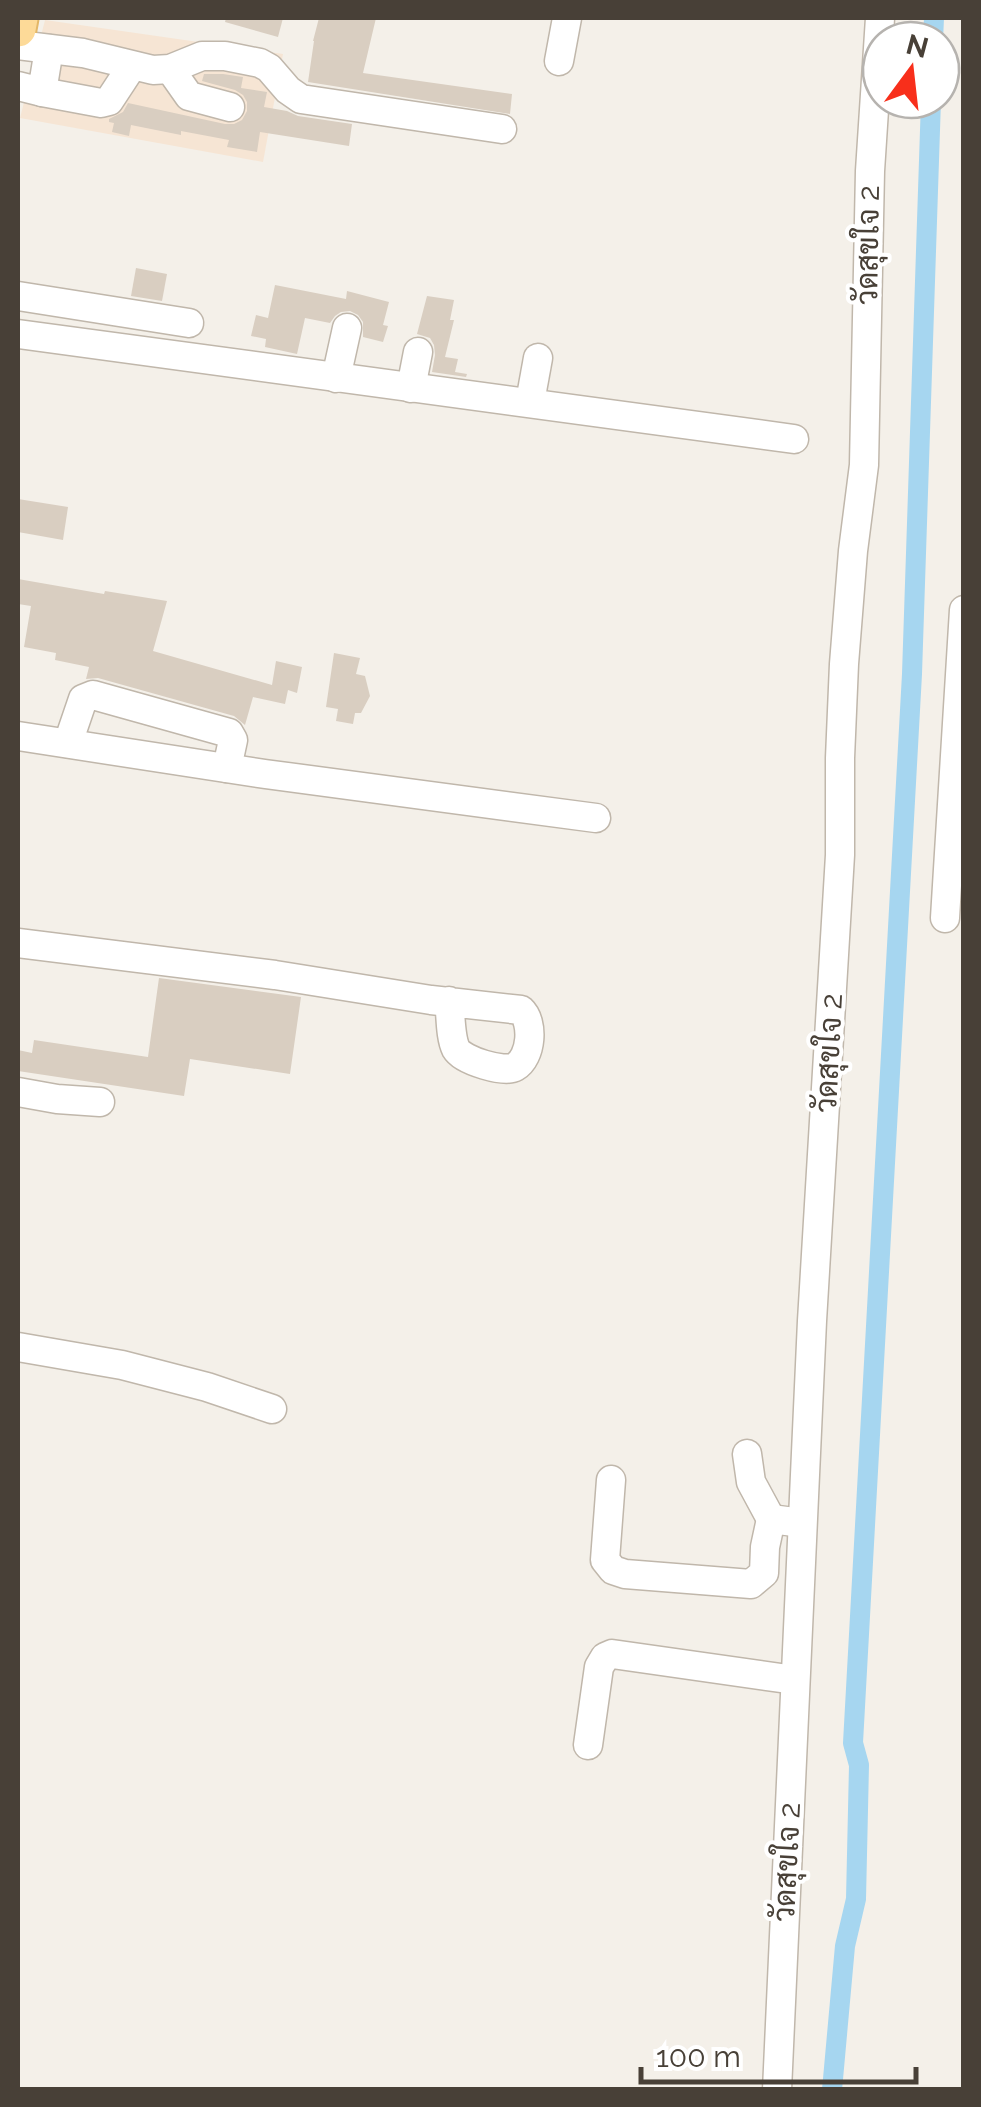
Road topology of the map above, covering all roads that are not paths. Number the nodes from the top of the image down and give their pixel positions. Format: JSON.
{"nodes":[{"id":1,"x":20,"y":18,"type":"edge"},
{"id":2,"x":567,"y":18,"type":"edge"},
{"id":3,"x":880,"y":18,"type":"edge"},
{"id":4,"x":18,"y":28,"type":"edge"},
{"id":5,"x":18,"y":45,"type":"edge"},
{"id":6,"x":49,"y":50,"type":"junction"},
{"id":7,"x":559,"y":61,"type":"dead end"},
{"id":8,"x":132,"y":66,"type":"junction"},
{"id":9,"x":170,"y":70,"type":"junction"},
{"id":10,"x":30,"y":89,"type":"edge"},
{"id":11,"x":230,"y":108,"type":"dead end"},
{"id":12,"x":502,"y":129,"type":"dead end"},
{"id":13,"x":18,"y":296,"type":"edge"},
{"id":14,"x":189,"y":324,"type":"dead end"},
{"id":15,"x":347,"y":328,"type":"dead end"},
{"id":16,"x":18,"y":334,"type":"edge"},
{"id":17,"x":418,"y":352,"type":"dead end"},
{"id":18,"x":538,"y":358,"type":"dead end"},
{"id":19,"x":336,"y":378,"type":"junction"},
{"id":20,"x":411,"y":388,"type":"junction"},
{"id":21,"x":530,"y":402,"type":"junction"},
{"id":22,"x":794,"y":439,"type":"dead end"},
{"id":23,"x":964,"y":610,"type":"edge"},
{"id":24,"x":18,"y":736,"type":"edge"},
{"id":25,"x":68,"y":743,"type":"junction"},
{"id":26,"x":227,"y":768,"type":"junction"},
{"id":27,"x":596,"y":818,"type":"dead end"},
{"id":28,"x":955,"y":880,"type":"edge"},
{"id":29,"x":944,"y":918,"type":"dead end"},
{"id":30,"x":18,"y":943,"type":"edge"},
{"id":31,"x":449,"y":1002,"type":"dead end"},
{"id":32,"x":18,"y":1092,"type":"edge"},
{"id":33,"x":100,"y":1102,"type":"dead end"},
{"id":34,"x":18,"y":1347,"type":"edge"},
{"id":35,"x":272,"y":1409,"type":"dead end"},
{"id":36,"x":748,"y":1454,"type":"dead end"},
{"id":37,"x":611,"y":1480,"type":"dead end"},
{"id":38,"x":771,"y":1519,"type":"junction"},
{"id":39,"x":802,"y":1522,"type":"junction"},
{"id":40,"x":795,"y":1680,"type":"junction"},
{"id":41,"x":588,"y":1745,"type":"dead end"},
{"id":42,"x":777,"y":2090,"type":"edge"}],
"edges":[{"from":1,"to":4,"type":"main road"},
{"from":2,"to":7,"type":"street"},
{"from":3,"to":39,"type":"street","name":"วัดสุขใจ 2"},
{"from":5,"to":6,"type":"street"},
{"from":6,"to":8,"type":"street"},
{"from":6,"to":10,"type":"street"},
{"from":8,"to":9,"type":"street"},
{"from":8,"to":10,"type":"street"},
{"from":9,"to":11,"type":"street"},
{"from":9,"to":12,"type":"street"},
{"from":13,"to":14,"type":"street"},
{"from":15,"to":19,"type":"street"},
{"from":16,"to":19,"type":"street"},
{"from":17,"to":20,"type":"street"},
{"from":18,"to":21,"type":"street"},
{"from":19,"to":20,"type":"street"},
{"from":20,"to":21,"type":"street"},
{"from":21,"to":22,"type":"street"},
{"from":23,"to":28,"type":"street"},
{"from":24,"to":25,"type":"street"},
{"from":25,"to":26,"type":"street"},
{"from":25,"to":26,"type":"street"},
{"from":26,"to":27,"type":"street"},
{"from":28,"to":29,"type":"street"},
{"from":30,"to":31,"type":"street"},
{"from":32,"to":33,"type":"street"},
{"from":34,"to":35,"type":"street"},
{"from":36,"to":38,"type":"street"},
{"from":37,"to":38,"type":"street"},
{"from":38,"to":39,"type":"street"},
{"from":39,"to":40,"type":"street","name":"วัดสุขใจ 2"},
{"from":40,"to":41,"type":"street"},
{"from":40,"to":42,"type":"street","name":"วัดสุขใจ 2"}]}
